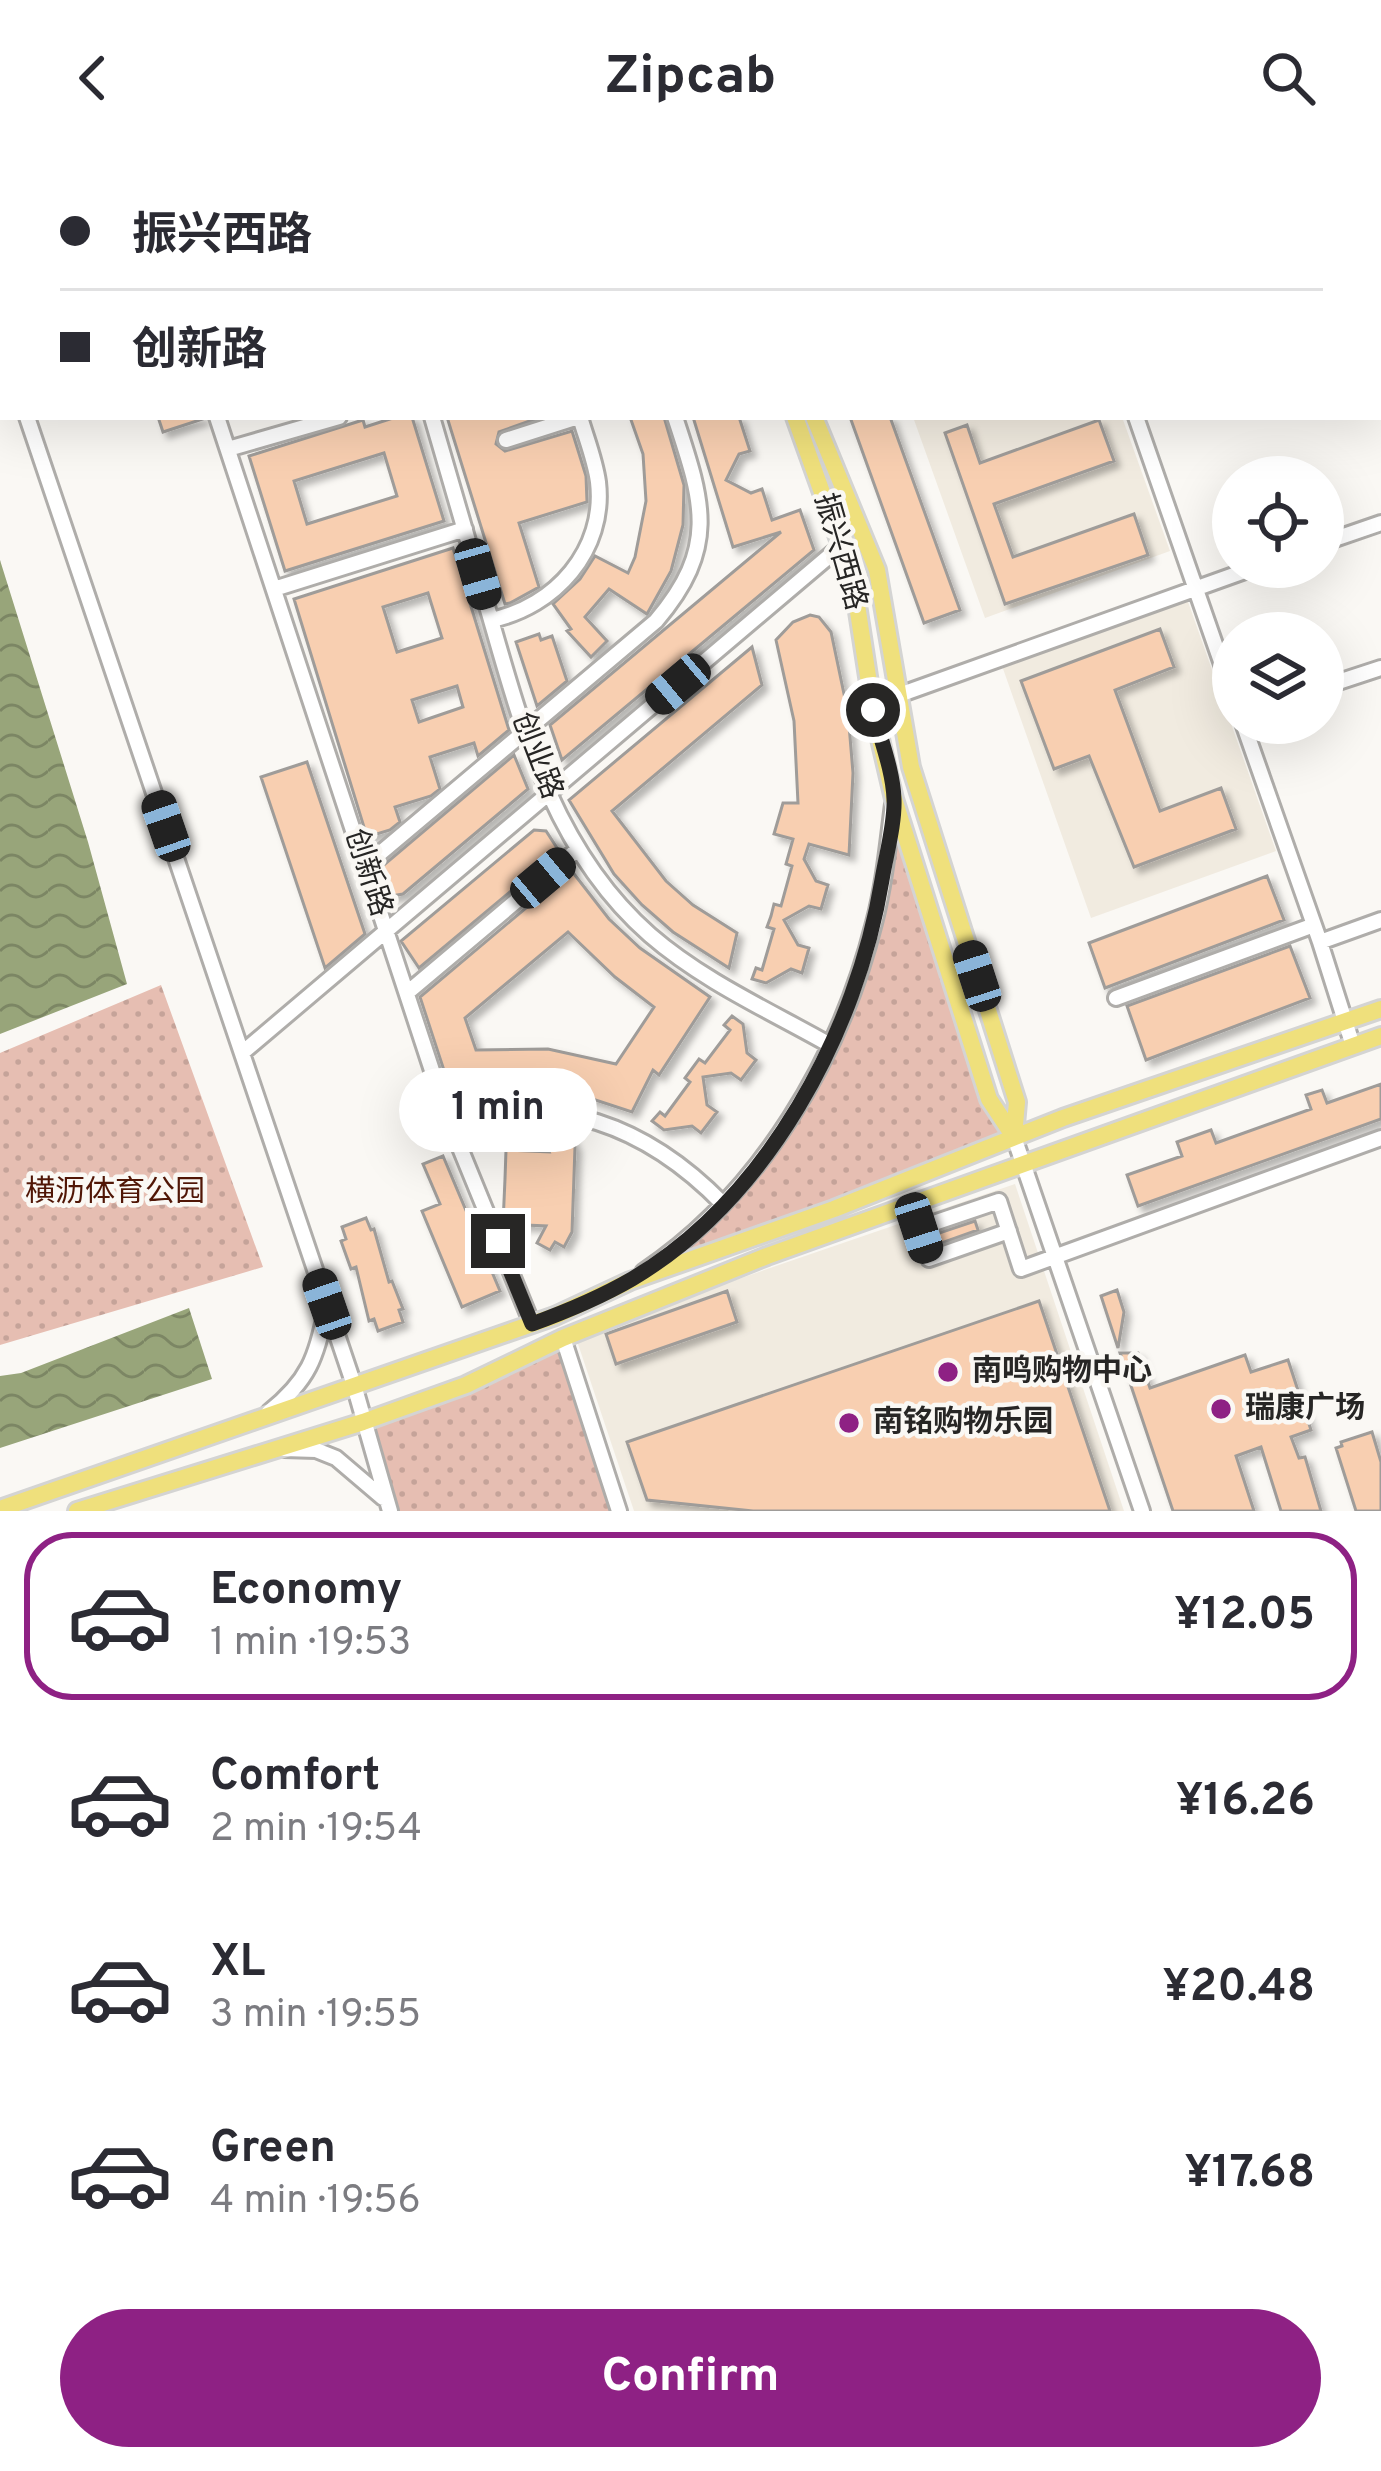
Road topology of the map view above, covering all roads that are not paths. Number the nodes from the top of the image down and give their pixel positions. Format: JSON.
{"nodes":[{"id":1,"x":28,"y":420,"type":"edge"},
{"id":2,"x":219,"y":420,"type":"edge"},
{"id":3,"x":329,"y":420,"type":"edge"},
{"id":4,"x":433,"y":420,"type":"edge"},
{"id":5,"x":569,"y":420,"type":"edge"},
{"id":6,"x":580,"y":420,"type":"edge"},
{"id":7,"x":676,"y":420,"type":"edge"},
{"id":8,"x":797,"y":420,"type":"edge"},
{"id":9,"x":815,"y":420,"type":"edge"},
{"id":10,"x":1137,"y":420,"type":"edge"},
{"id":11,"x":506,"y":440,"type":"dead end"},
{"id":12,"x":228,"y":449,"type":"junction"},
{"id":13,"x":1381,"y":523,"type":"edge"},
{"id":14,"x":464,"y":529,"type":"junction"},
{"id":15,"x":1344,"y":536,"type":"edge"},
{"id":16,"x":841,"y":545,"type":"junction"},
{"id":17,"x":1212,"y":583,"type":"edge"},
{"id":18,"x":1195,"y":589,"type":"junction"},
{"id":19,"x":274,"y":590,"type":"junction"},
{"id":20,"x":491,"y":620,"type":"junction"},
{"id":21,"x":1212,"y":637,"type":"edge"},
{"id":22,"x":1381,"y":668,"type":"edge"},
{"id":23,"x":1344,"y":680,"type":"edge"},
{"id":24,"x":899,"y":695,"type":"junction"},
{"id":25,"x":524,"y":732,"type":"junction"},
{"id":26,"x":1250,"y":744,"type":"edge"},
{"id":27,"x":548,"y":794,"type":"junction"},
{"id":28,"x":894,"y":799,"type":"junction"},
{"id":29,"x":578,"y":850,"type":"junction"},
{"id":30,"x":364,"y":866,"type":"junction"},
{"id":31,"x":1381,"y":920,"type":"edge"},
{"id":32,"x":1314,"y":925,"type":"junction"},
{"id":33,"x":386,"y":930,"type":"junction"},
{"id":34,"x":1321,"y":941,"type":"junction"},
{"id":35,"x":407,"y":993,"type":"junction"},
{"id":36,"x":1116,"y":998,"type":"dead end"},
{"id":37,"x":1381,"y":1009,"type":"edge"},
{"id":38,"x":1344,"y":1022,"type":"junction"},
{"id":39,"x":1381,"y":1036,"type":"edge"},
{"id":40,"x":830,"y":1045,"type":"junction"},
{"id":41,"x":1353,"y":1046,"type":"junction"},
{"id":42,"x":242,"y":1053,"type":"junction"},
{"id":43,"x":447,"y":1116,"type":"junction"},
{"id":44,"x":1014,"y":1137,"type":"junction"},
{"id":45,"x":1381,"y":1138,"type":"edge"},
{"id":46,"x":1025,"y":1164,"type":"junction"},
{"id":47,"x":723,"y":1204,"type":"junction"},
{"id":48,"x":1009,"y":1232,"type":"junction"},
{"id":49,"x":1055,"y":1257,"type":"junction"},
{"id":50,"x":630,"y":1281,"type":"junction"},
{"id":51,"x":327,"y":1304,"type":"junction"},
{"id":52,"x":532,"y":1324,"type":"junction"},
{"id":53,"x":562,"y":1338,"type":"junction"},
{"id":54,"x":354,"y":1385,"type":"junction"},
{"id":55,"x":261,"y":1419,"type":"junction"},
{"id":56,"x":363,"y":1421,"type":"junction"},
{"id":57,"x":267,"y":1449,"type":"junction"},
{"id":58,"x":389,"y":1507,"type":"edge"},
{"id":59,"x":0,"y":1509,"type":"edge"},
{"id":60,"x":77,"y":1511,"type":"edge"},
{"id":61,"x":619,"y":1511,"type":"edge"},
{"id":62,"x":1142,"y":1511,"type":"edge"}],
"edges":[{"from":1,"to":42,"type":"street"},
{"from":2,"to":12,"type":"street","name":"创新路"},
{"from":3,"to":12,"type":"street"},
{"from":4,"to":14,"type":"street","name":"创业路"},
{"from":5,"to":11,"type":"street"},
{"from":6,"to":20,"type":"street"},
{"from":7,"to":25,"type":"street"},
{"from":8,"to":16,"type":"main road","name":"振兴西路"},
{"from":9,"to":24,"type":"main road","name":"振兴西路"},
{"from":10,"to":18,"type":"street"},
{"from":12,"to":19,"type":"street","name":"创新路"},
{"from":13,"to":15,"type":"street"},
{"from":14,"to":19,"type":"street"},
{"from":14,"to":20,"type":"street","name":"创业路"},
{"from":16,"to":27,"type":"street"},
{"from":16,"to":28,"type":"main road","name":"振兴西路"},
{"from":17,"to":18,"type":"street"},
{"from":18,"to":21,"type":"street"},
{"from":18,"to":24,"type":"street"},
{"from":19,"to":30,"type":"street","name":"创新路"},
{"from":20,"to":25,"type":"street","name":"创业路"},
{"from":22,"to":23,"type":"street"},
{"from":24,"to":44,"type":"main road","name":"振兴西路"},
{"from":25,"to":27,"type":"street","name":"创业路"},
{"from":25,"to":30,"type":"street"},
{"from":26,"to":32,"type":"street"},
{"from":27,"to":29,"type":"street","name":"创业路"},
{"from":27,"to":33,"type":"street"},
{"from":28,"to":40,"type":"street"},
{"from":28,"to":44,"type":"main road","name":"振兴西路"},
{"from":29,"to":35,"type":"street"},
{"from":29,"to":40,"type":"street","name":"创业路"},
{"from":30,"to":33,"type":"street","name":"创新路"},
{"from":31,"to":34,"type":"street"},
{"from":32,"to":34,"type":"street"},
{"from":32,"to":36,"type":"street"},
{"from":33,"to":35,"type":"street","name":"创新路"},
{"from":33,"to":42,"type":"street"},
{"from":34,"to":38,"type":"street"},
{"from":35,"to":43,"type":"street","name":"创新路"},
{"from":37,"to":38,"type":"main road"},
{"from":38,"to":41,"type":"street"},
{"from":38,"to":44,"type":"main road"},
{"from":39,"to":41,"type":"main road"},
{"from":40,"to":47,"type":"street"},
{"from":41,"to":46,"type":"main road"},
{"from":42,"to":51,"type":"street"},
{"from":43,"to":47,"type":"street"},
{"from":43,"to":52,"type":"street","name":"创新路"},
{"from":44,"to":46,"type":"street"},
{"from":44,"to":50,"type":"main road"},
{"from":45,"to":49,"type":"street"},
{"from":46,"to":49,"type":"street"},
{"from":46,"to":53,"type":"main road"},
{"from":47,"to":50,"type":"street"},
{"from":48,"to":48,"type":"street"},
{"from":48,"to":49,"type":"street"},
{"from":49,"to":62,"type":"street"},
{"from":50,"to":52,"type":"main road"},
{"from":51,"to":54,"type":"street"},
{"from":51,"to":55,"type":"street"},
{"from":52,"to":54,"type":"main road"},
{"from":53,"to":56,"type":"main road"},
{"from":53,"to":61,"type":"street"},
{"from":54,"to":55,"type":"main road"},
{"from":54,"to":56,"type":"street"},
{"from":55,"to":59,"type":"main road"},
{"from":56,"to":57,"type":"main road"},
{"from":56,"to":58,"type":"street"},
{"from":57,"to":58,"type":"street"},
{"from":57,"to":60,"type":"main road"}]}
